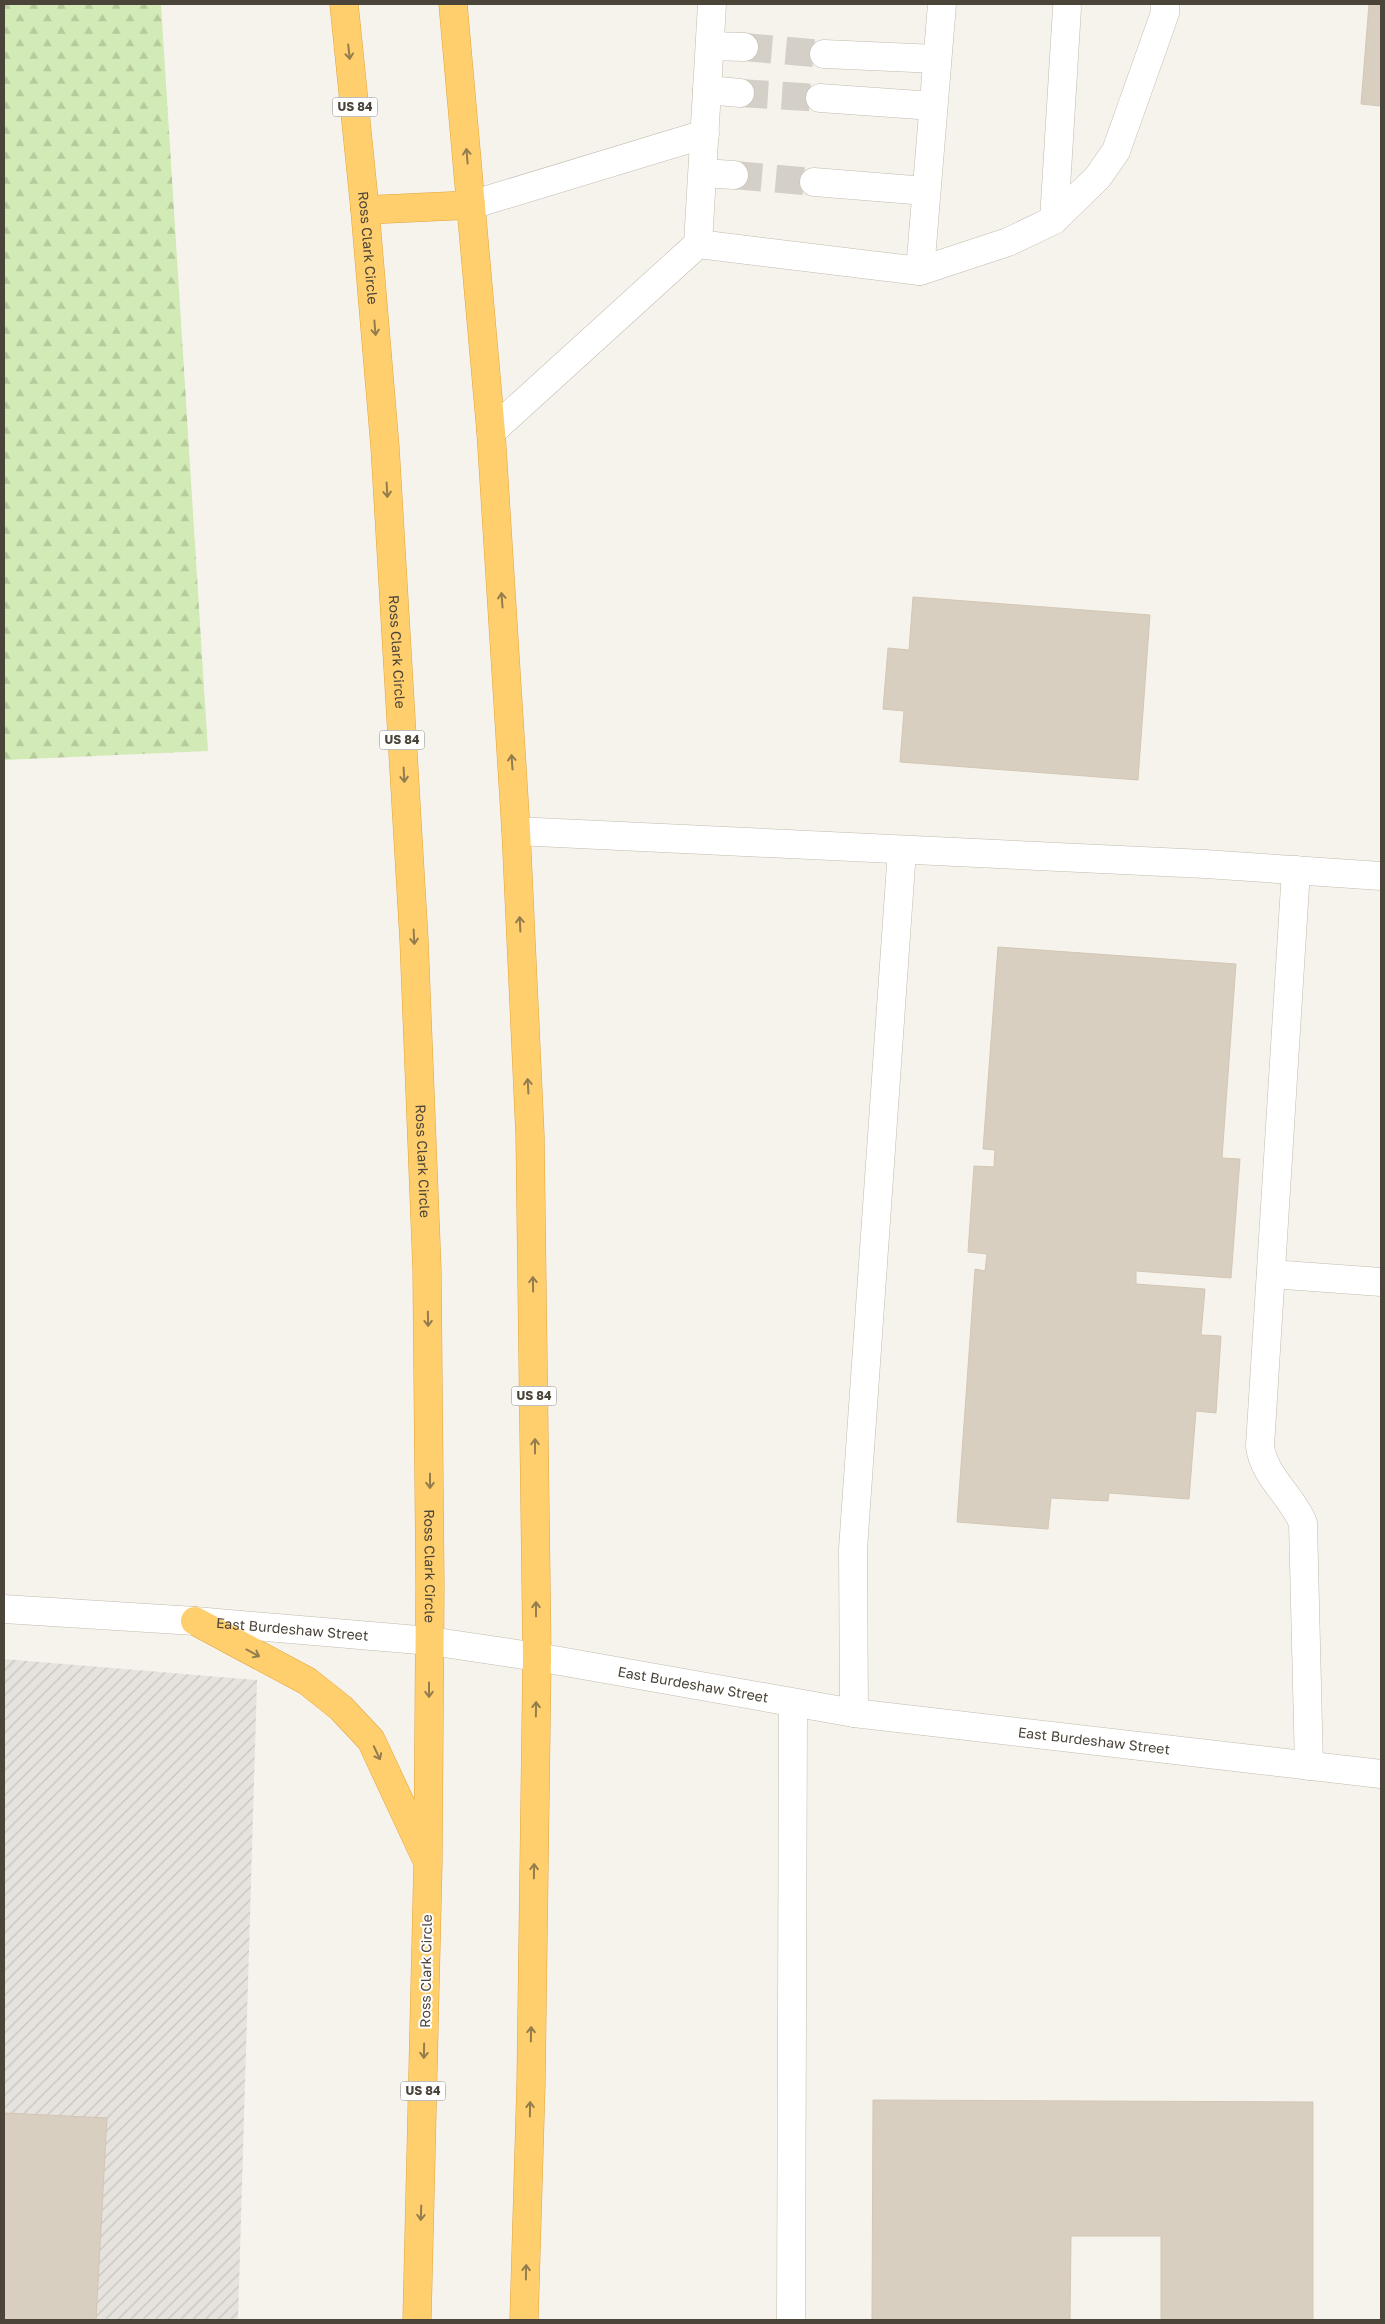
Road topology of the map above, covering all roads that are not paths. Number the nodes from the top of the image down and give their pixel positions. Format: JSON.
{"nodes":[{"id":1,"x":344,"y":4,"type":"edge"},
{"id":2,"x":453,"y":4,"type":"edge"},
{"id":3,"x":712,"y":4,"type":"edge"},
{"id":4,"x":942,"y":4,"type":"edge"},
{"id":5,"x":1165,"y":4,"type":"edge"},
{"id":6,"x":1067,"y":8,"type":"dead end"},
{"id":7,"x":710,"y":46,"type":"junction"},
{"id":8,"x":744,"y":48,"type":"tunnel mouth"},
{"id":9,"x":824,"y":54,"type":"tunnel mouth"},
{"id":10,"x":937,"y":59,"type":"junction"},
{"id":11,"x":707,"y":90,"type":"junction"},
{"id":12,"x":740,"y":93,"type":"tunnel mouth"},
{"id":13,"x":820,"y":98,"type":"tunnel mouth"},
{"id":14,"x":933,"y":106,"type":"junction"},
{"id":15,"x":704,"y":134,"type":"junction"},
{"id":16,"x":702,"y":173,"type":"junction"},
{"id":17,"x":734,"y":175,"type":"tunnel mouth"},
{"id":18,"x":814,"y":182,"type":"tunnel mouth"},
{"id":19,"x":926,"y":191,"type":"junction"},
{"id":20,"x":471,"y":205,"type":"junction"},
{"id":21,"x":365,"y":210,"type":"junction"},
{"id":22,"x":1054,"y":220,"type":"junction"},
{"id":23,"x":698,"y":244,"type":"junction"},
{"id":24,"x":920,"y":271,"type":"junction"},
{"id":25,"x":491,"y":432,"type":"junction"},
{"id":26,"x":516,"y":831,"type":"junction"},
{"id":27,"x":902,"y":850,"type":"junction"},
{"id":28,"x":1296,"y":870,"type":"junction"},
{"id":29,"x":1381,"y":876,"type":"edge"},
{"id":30,"x":1271,"y":1274,"type":"junction"},
{"id":31,"x":1381,"y":1282,"type":"edge"},
{"id":32,"x":4,"y":1609,"type":"edge"},
{"id":33,"x":195,"y":1622,"type":"junction"},
{"id":34,"x":430,"y":1641,"type":"junction"},
{"id":35,"x":537,"y":1658,"type":"junction"},
{"id":36,"x":793,"y":1703,"type":"junction"},
{"id":37,"x":854,"y":1713,"type":"junction"},
{"id":38,"x":1309,"y":1766,"type":"junction"},
{"id":39,"x":1381,"y":1774,"type":"edge"},
{"id":40,"x":428,"y":1862,"type":"junction"},
{"id":41,"x":417,"y":2320,"type":"edge"},
{"id":42,"x":524,"y":2320,"type":"edge"},
{"id":43,"x":791,"y":2320,"type":"edge"}],
"edges":[{"from":1,"to":21,"type":"highway","name":"Ross Clark Circle","number":"US 84","one_way":true},
{"from":20,"to":2,"type":"highway","number":"US 84","one_way":true},
{"from":3,"to":7,"type":"street"},
{"from":4,"to":10,"type":"street"},
{"from":5,"to":22,"type":"street"},
{"from":6,"to":22,"type":"street"},
{"from":7,"to":8,"type":"street"},
{"from":7,"to":11,"type":"street"},
{"from":9,"to":10,"type":"street"},
{"from":10,"to":14,"type":"street"},
{"from":11,"to":12,"type":"street"},
{"from":11,"to":15,"type":"street"},
{"from":13,"to":14,"type":"street"},
{"from":14,"to":19,"type":"street"},
{"from":15,"to":16,"type":"street"},
{"from":15,"to":20,"type":"street"},
{"from":16,"to":17,"type":"street"},
{"from":16,"to":23,"type":"street"},
{"from":18,"to":19,"type":"street"},
{"from":19,"to":24,"type":"street"},
{"from":20,"to":21,"type":"highway"},
{"from":20,"to":25,"type":"highway","number":"US 84"},
{"from":21,"to":34,"type":"highway","name":"Ross Clark Circle","number":"US 84","one_way":true},
{"from":22,"to":24,"type":"street"},
{"from":23,"to":24,"type":"street"},
{"from":23,"to":25,"type":"street"},
{"from":26,"to":25,"type":"highway","number":"US 84","one_way":true},
{"from":26,"to":27,"type":"street"},
{"from":35,"to":26,"type":"highway","number":"US 84","one_way":true},
{"from":27,"to":28,"type":"street"},
{"from":27,"to":37,"type":"street"},
{"from":28,"to":29,"type":"street"},
{"from":28,"to":30,"type":"street"},
{"from":30,"to":31,"type":"street"},
{"from":30,"to":38,"type":"street"},
{"from":32,"to":33,"type":"street","name":"East Burdeshaw Street"},
{"from":33,"to":34,"type":"street","name":"East Burdeshaw Street"},
{"from":33,"to":40,"type":"highway","one_way":true},
{"from":34,"to":35,"type":"street","name":"East Burdeshaw Street"},
{"from":34,"to":40,"type":"highway","name":"Ross Clark Circle","number":"US 84","one_way":true},
{"from":35,"to":36,"type":"street","name":"East Burdeshaw Street"},
{"from":42,"to":35,"type":"highway","number":"US 84","one_way":true},
{"from":36,"to":37,"type":"street","name":"East Burdeshaw Street"},
{"from":36,"to":43,"type":"street"},
{"from":37,"to":38,"type":"street","name":"East Burdeshaw Street"},
{"from":38,"to":39,"type":"street","name":"East Burdeshaw Street"},
{"from":40,"to":41,"type":"highway","name":"Ross Clark Circle","number":"US 84","one_way":true}]}
